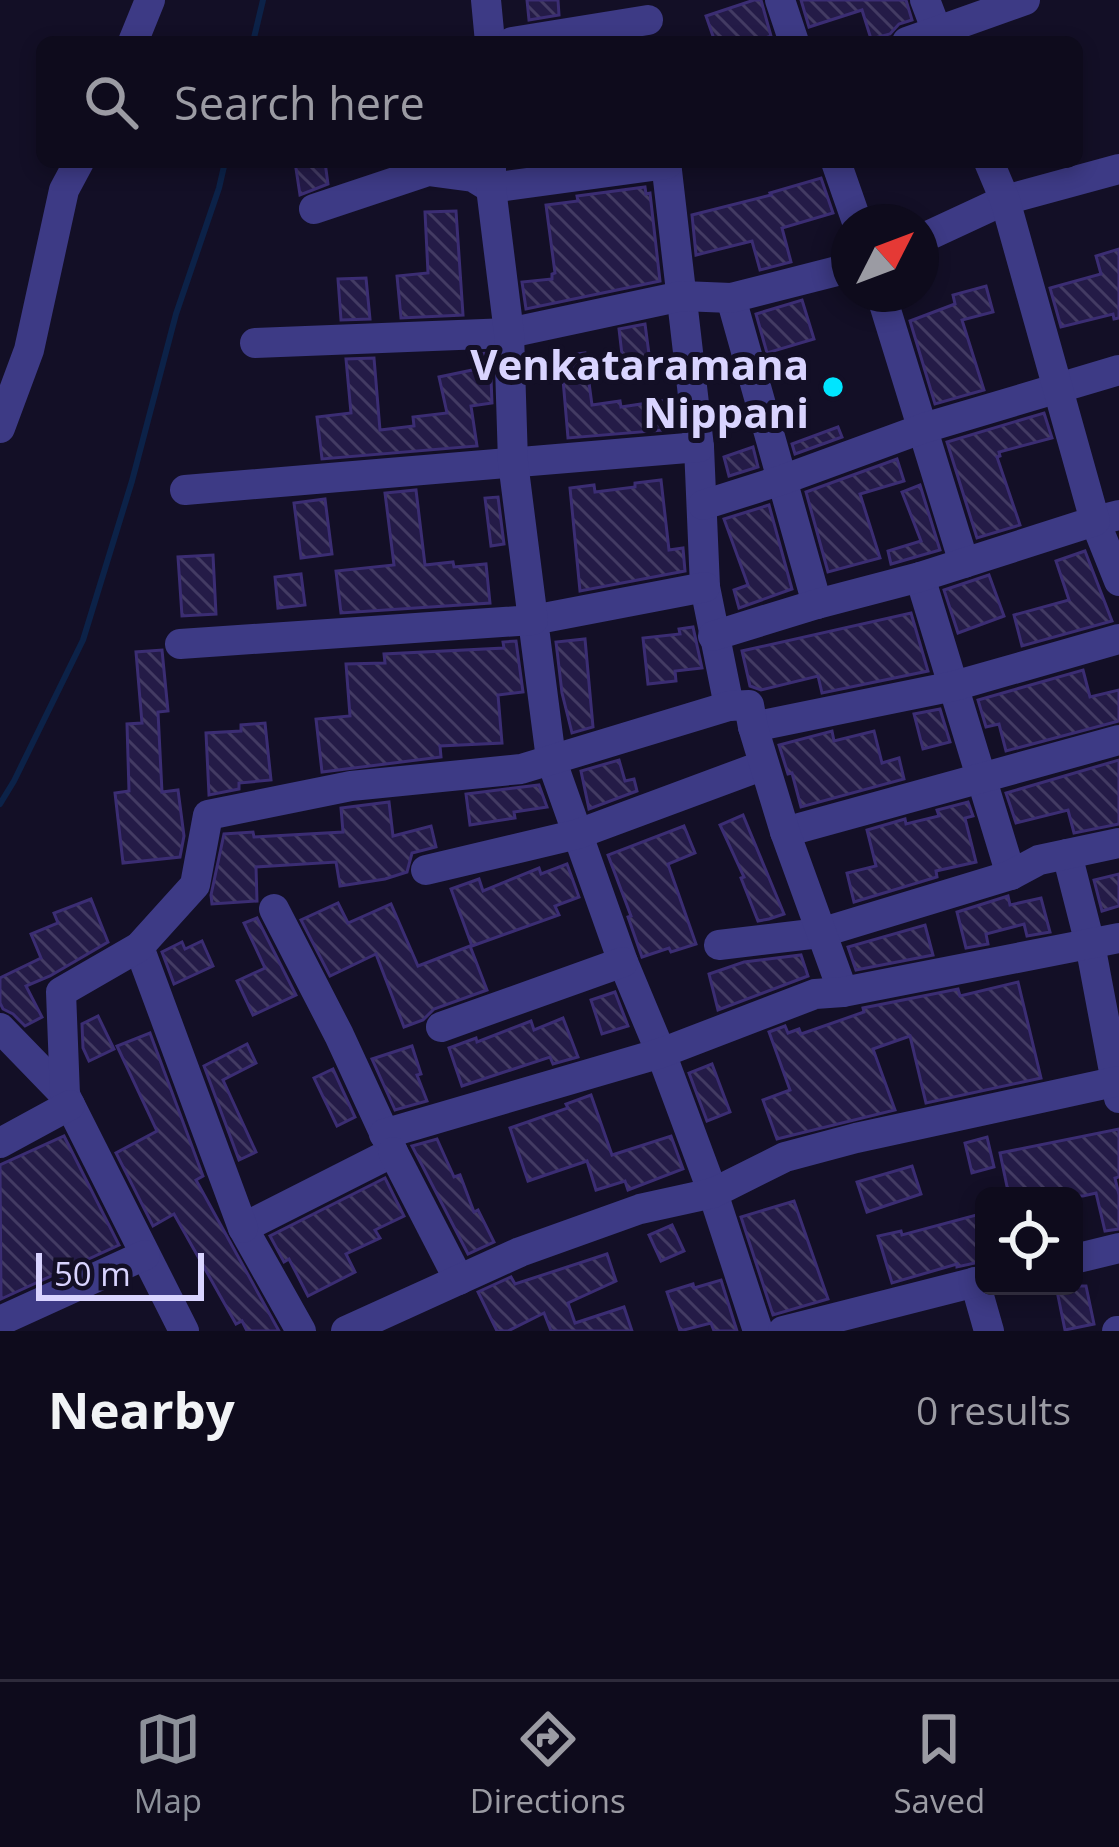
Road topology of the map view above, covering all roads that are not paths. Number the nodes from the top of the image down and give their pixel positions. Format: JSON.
{"nodes":[{"id":1,"x":150,"y":0,"type":"edge"},
{"id":2,"x":486,"y":0,"type":"edge"},
{"id":3,"x":780,"y":0,"type":"edge"},
{"id":4,"x":925,"y":0,"type":"edge"},
{"id":5,"x":1025,"y":0,"type":"edge"},
{"id":6,"x":649,"y":20,"type":"edge"},
{"id":7,"x":135,"y":36,"type":"edge"},
{"id":8,"x":489,"y":36,"type":"edge"},
{"id":9,"x":549,"y":36,"type":"edge"},
{"id":10,"x":792,"y":36,"type":"edge"},
{"id":11,"x":928,"y":36,"type":"edge"},
{"id":12,"x":935,"y":36,"type":"edge"},
{"id":13,"x":77,"y":168,"type":"edge"},
{"id":14,"x":594,"y":168,"type":"edge"},
{"id":15,"x":668,"y":168,"type":"edge"},
{"id":16,"x":838,"y":168,"type":"edge"},
{"id":17,"x":992,"y":168,"type":"edge"},
{"id":18,"x":1119,"y":169,"type":"edge"},
{"id":19,"x":491,"y":175,"type":"edge"},
{"id":20,"x":1005,"y":200,"type":"junction"},
{"id":21,"x":851,"y":204,"type":"edge"},
{"id":22,"x":314,"y":209,"type":"dead end"},
{"id":23,"x":939,"y":231,"type":"edge"},
{"id":24,"x":831,"y":273,"type":"edge"},
{"id":25,"x":682,"y":296,"type":"junction"},
{"id":26,"x":731,"y":298,"type":"junction"},
{"id":27,"x":887,"y":312,"type":"edge"},
{"id":28,"x":509,"y":333,"type":"junction"},
{"id":29,"x":255,"y":343,"type":"dead end"},
{"id":30,"x":1119,"y":370,"type":"edge"},
{"id":31,"x":1058,"y":388,"type":"junction"},
{"id":32,"x":0,"y":428,"type":"edge"},
{"id":33,"x":924,"y":428,"type":"junction"},
{"id":34,"x":699,"y":447,"type":"junction"},
{"id":35,"x":513,"y":463,"type":"junction"},
{"id":36,"x":782,"y":480,"type":"junction"},
{"id":37,"x":185,"y":490,"type":"dead end"},
{"id":38,"x":703,"y":505,"type":"junction"},
{"id":39,"x":1107,"y":518,"type":"edge"},
{"id":40,"x":964,"y":563,"type":"junction"},
{"id":41,"x":920,"y":577,"type":"junction"},
{"id":42,"x":1119,"y":581,"type":"edge"},
{"id":43,"x":705,"y":587,"type":"junction"},
{"id":44,"x":817,"y":604,"type":"junction"},
{"id":45,"x":533,"y":620,"type":"junction"},
{"id":46,"x":713,"y":636,"type":"junction"},
{"id":47,"x":1119,"y":639,"type":"edge"},
{"id":48,"x":180,"y":644,"type":"dead end"},
{"id":49,"x":954,"y":686,"type":"junction"},
{"id":50,"x":729,"y":706,"type":"junction"},
{"id":51,"x":753,"y":727,"type":"junction"},
{"id":52,"x":1119,"y":740,"type":"edge"},
{"id":53,"x":551,"y":759,"type":"junction"},
{"id":54,"x":764,"y":765,"type":"junction"},
{"id":55,"x":980,"y":780,"type":"junction"},
{"id":56,"x":784,"y":832,"type":"junction"},
{"id":57,"x":578,"y":834,"type":"junction"},
{"id":58,"x":1119,"y":842,"type":"edge"},
{"id":59,"x":1067,"y":854,"type":"junction"},
{"id":60,"x":426,"y":870,"type":"dead end"},
{"id":61,"x":1012,"y":875,"type":"junction"},
{"id":62,"x":274,"y":909,"type":"dead end"},
{"id":63,"x":820,"y":933,"type":"junction"},
{"id":64,"x":1104,"y":941,"type":"edge"},
{"id":65,"x":719,"y":944,"type":"dead end"},
{"id":66,"x":139,"y":947,"type":"junction"},
{"id":67,"x":623,"y":962,"type":"junction"},
{"id":68,"x":843,"y":992,"type":"junction"},
{"id":69,"x":441,"y":1027,"type":"dead end"},
{"id":70,"x":0,"y":1028,"type":"edge"},
{"id":71,"x":661,"y":1053,"type":"junction"},
{"id":72,"x":1118,"y":1087,"type":"edge"},
{"id":73,"x":68,"y":1100,"type":"junction"},
{"id":74,"x":389,"y":1143,"type":"junction"},
{"id":75,"x":0,"y":1144,"type":"edge"},
{"id":76,"x":712,"y":1193,"type":"junction"},
{"id":77,"x":243,"y":1228,"type":"junction"},
{"id":78,"x":1119,"y":1248,"type":"edge"},
{"id":79,"x":145,"y":1255,"type":"junction"},
{"id":80,"x":1083,"y":1256,"type":"edge"},
{"id":81,"x":459,"y":1280,"type":"junction"},
{"id":82,"x":975,"y":1282,"type":"edge"},
{"id":83,"x":983,"y":1295,"type":"edge"},
{"id":84,"x":0,"y":1321,"type":"edge"},
{"id":85,"x":184,"y":1331,"type":"edge"},
{"id":86,"x":302,"y":1331,"type":"edge"},
{"id":87,"x":346,"y":1331,"type":"edge"},
{"id":88,"x":758,"y":1331,"type":"edge"},
{"id":89,"x":782,"y":1331,"type":"edge"},
{"id":90,"x":989,"y":1331,"type":"edge"}],
"edges":[{"from":1,"to":7,"type":"street"},
{"from":2,"to":8,"type":"street"},
{"from":3,"to":10,"type":"street"},
{"from":4,"to":11,"type":"street"},
{"from":5,"to":12,"type":"street"},
{"from":6,"to":9,"type":"street"},
{"from":13,"to":32,"type":"street"},
{"from":14,"to":19,"type":"street"},
{"from":15,"to":25,"type":"street"},
{"from":16,"to":21,"type":"street"},
{"from":17,"to":20,"type":"street"},
{"from":18,"to":20,"type":"street"},
{"from":19,"to":22,"type":"street"},
{"from":19,"to":28,"type":"street"},
{"from":20,"to":23,"type":"street"},
{"from":20,"to":31,"type":"street"},
{"from":24,"to":26,"type":"street"},
{"from":25,"to":26,"type":"street"},
{"from":25,"to":28,"type":"street"},
{"from":25,"to":34,"type":"street"},
{"from":26,"to":36,"type":"street"},
{"from":27,"to":33,"type":"street"},
{"from":28,"to":29,"type":"street"},
{"from":28,"to":35,"type":"street"},
{"from":30,"to":31,"type":"street"},
{"from":31,"to":33,"type":"street"},
{"from":31,"to":39,"type":"street"},
{"from":33,"to":36,"type":"street"},
{"from":33,"to":40,"type":"street"},
{"from":34,"to":35,"type":"street"},
{"from":34,"to":38,"type":"street"},
{"from":35,"to":37,"type":"street"},
{"from":35,"to":45,"type":"street"},
{"from":36,"to":38,"type":"street"},
{"from":36,"to":44,"type":"street"},
{"from":38,"to":43,"type":"street"},
{"from":39,"to":40,"type":"street"},
{"from":39,"to":42,"type":"street"},
{"from":40,"to":41,"type":"street"},
{"from":41,"to":44,"type":"street"},
{"from":41,"to":49,"type":"street"},
{"from":43,"to":45,"type":"street"},
{"from":43,"to":46,"type":"street"},
{"from":44,"to":46,"type":"street"},
{"from":45,"to":48,"type":"street"},
{"from":45,"to":53,"type":"street"},
{"from":46,"to":50,"type":"street"},
{"from":47,"to":49,"type":"street"},
{"from":49,"to":51,"type":"street"},
{"from":49,"to":55,"type":"street"},
{"from":50,"to":51,"type":"street"},
{"from":50,"to":53,"type":"street"},
{"from":51,"to":54,"type":"street"},
{"from":52,"to":55,"type":"street"},
{"from":53,"to":57,"type":"street"},
{"from":53,"to":66,"type":"street"},
{"from":54,"to":56,"type":"street"},
{"from":54,"to":57,"type":"street"},
{"from":55,"to":56,"type":"street"},
{"from":55,"to":61,"type":"street"},
{"from":56,"to":63,"type":"street"},
{"from":57,"to":60,"type":"street"},
{"from":57,"to":67,"type":"street"},
{"from":58,"to":59,"type":"street"},
{"from":59,"to":61,"type":"street"},
{"from":59,"to":64,"type":"street"},
{"from":61,"to":63,"type":"street"},
{"from":62,"to":74,"type":"street"},
{"from":63,"to":65,"type":"street"},
{"from":63,"to":68,"type":"street"},
{"from":64,"to":68,"type":"street"},
{"from":64,"to":72,"type":"street"},
{"from":66,"to":73,"type":"street"},
{"from":66,"to":77,"type":"street"},
{"from":67,"to":69,"type":"street"},
{"from":67,"to":71,"type":"street"},
{"from":68,"to":71,"type":"street"},
{"from":70,"to":73,"type":"street"},
{"from":71,"to":74,"type":"street"},
{"from":71,"to":76,"type":"street"},
{"from":72,"to":76,"type":"street"},
{"from":73,"to":75,"type":"street"},
{"from":73,"to":79,"type":"street"},
{"from":74,"to":77,"type":"street"},
{"from":74,"to":81,"type":"street"},
{"from":76,"to":81,"type":"street"},
{"from":76,"to":88,"type":"street"},
{"from":77,"to":86,"type":"street"},
{"from":78,"to":80,"type":"street"},
{"from":79,"to":84,"type":"street"},
{"from":79,"to":85,"type":"street"},
{"from":81,"to":87,"type":"street"},
{"from":82,"to":89,"type":"street"},
{"from":83,"to":90,"type":"street"}]}
